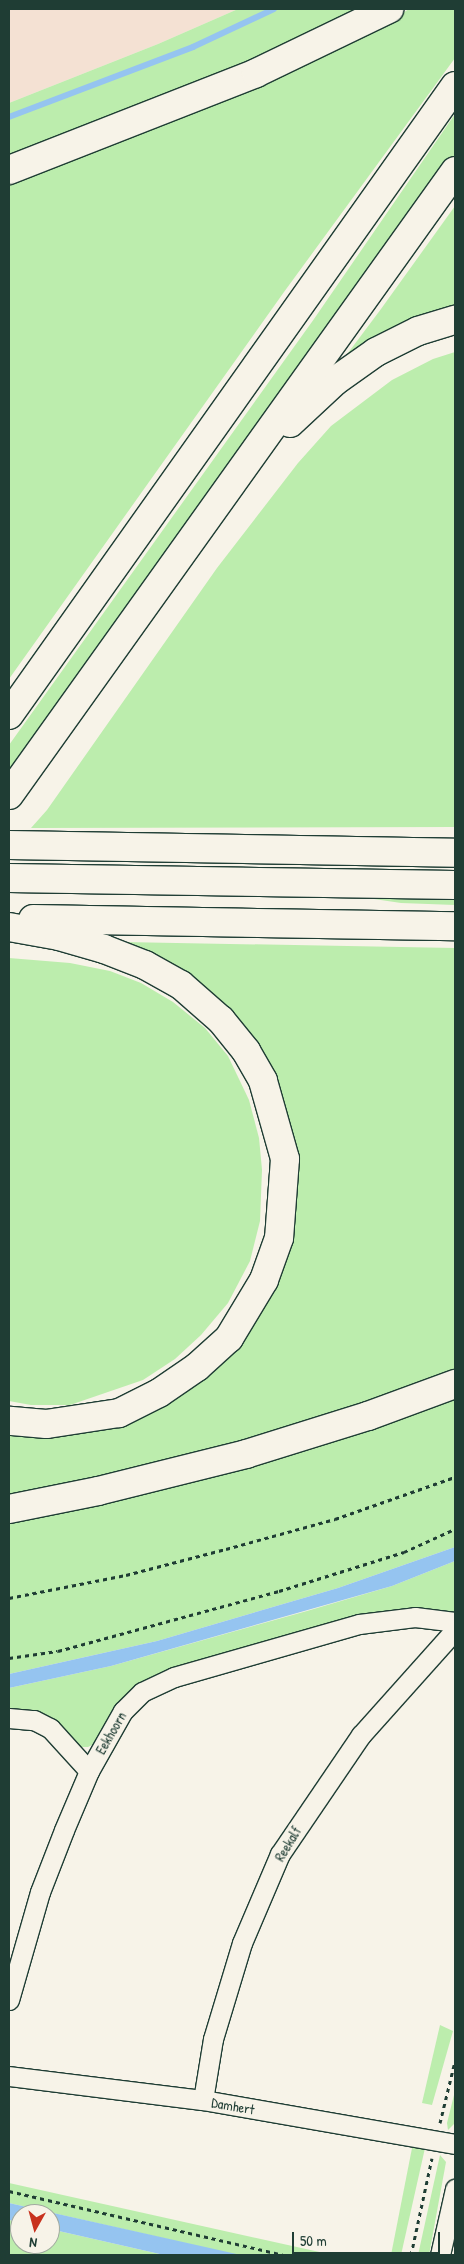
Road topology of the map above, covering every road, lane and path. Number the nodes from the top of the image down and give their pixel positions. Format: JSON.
{"nodes":[{"id":1,"x":389,"y":9,"type":"edge"},
{"id":2,"x":455,"y":86,"type":"edge"},
{"id":3,"x":9,"y":170,"type":"edge"},
{"id":4,"x":455,"y":171,"type":"edge"},
{"id":5,"x":455,"y":320,"type":"edge"},
{"id":6,"x":242,"y":469,"type":"junction"},
{"id":7,"x":9,"y":715,"type":"edge"},
{"id":8,"x":9,"y":795,"type":"edge"},
{"id":9,"x":9,"y":845,"type":"edge"},
{"id":10,"x":455,"y":852,"type":"edge"},
{"id":11,"x":9,"y":878,"type":"edge"},
{"id":12,"x":455,"y":885,"type":"edge"},
{"id":13,"x":9,"y":918,"type":"edge"},
{"id":14,"x":455,"y":926,"type":"edge"},
{"id":15,"x":9,"y":927,"type":"edge"},
{"id":16,"x":455,"y":1384,"type":"edge"},
{"id":17,"x":9,"y":1421,"type":"edge"},
{"id":18,"x":455,"y":1477,"type":"edge"},
{"id":19,"x":9,"y":1508,"type":"edge"},
{"id":20,"x":455,"y":1529,"type":"edge"},
{"id":21,"x":9,"y":1598,"type":"edge"},
{"id":22,"x":455,"y":1622,"type":"edge"},
{"id":23,"x":455,"y":1630,"type":"edge"},
{"id":24,"x":9,"y":1658,"type":"edge"},
{"id":25,"x":9,"y":1718,"type":"edge"},
{"id":26,"x":89,"y":1771,"type":"junction"},
{"id":27,"x":9,"y":2000,"type":"edge"},
{"id":28,"x":9,"y":2076,"type":"edge"},
{"id":29,"x":203,"y":2100,"type":"junction"},
{"id":30,"x":455,"y":2144,"type":"edge"},
{"id":31,"x":455,"y":2189,"type":"edge"},
{"id":32,"x":9,"y":2190,"type":"edge"},
{"id":33,"x":283,"y":2255,"type":"edge"},
{"id":34,"x":440,"y":2255,"type":"edge"}],
"edges":[{"from":1,"to":3,"type":"highway"},
{"from":2,"to":7,"type":"highway"},
{"from":4,"to":6,"type":"highway"},
{"from":5,"to":6,"type":"highway"},
{"from":6,"to":8,"type":"highway"},
{"from":9,"to":10,"type":"highway"},
{"from":11,"to":12,"type":"highway"},
{"from":13,"to":14,"type":"highway"},
{"from":15,"to":17,"type":"highway"},
{"from":16,"to":19,"type":"highway"},
{"from":18,"to":21,"type":"path"},
{"from":20,"to":24,"type":"path"},
{"from":22,"to":26,"type":"street","name":"Eekhoorn"},
{"from":23,"to":29,"type":"street","name":"Reekalf"},
{"from":25,"to":26,"type":"street"},
{"from":26,"to":27,"type":"street","name":"Eekhoorn"},
{"from":28,"to":29,"type":"street","name":"Damhert"},
{"from":29,"to":30,"type":"street","name":"Damhert"},
{"from":31,"to":34,"type":"street"},
{"from":32,"to":33,"type":"path"}]}
